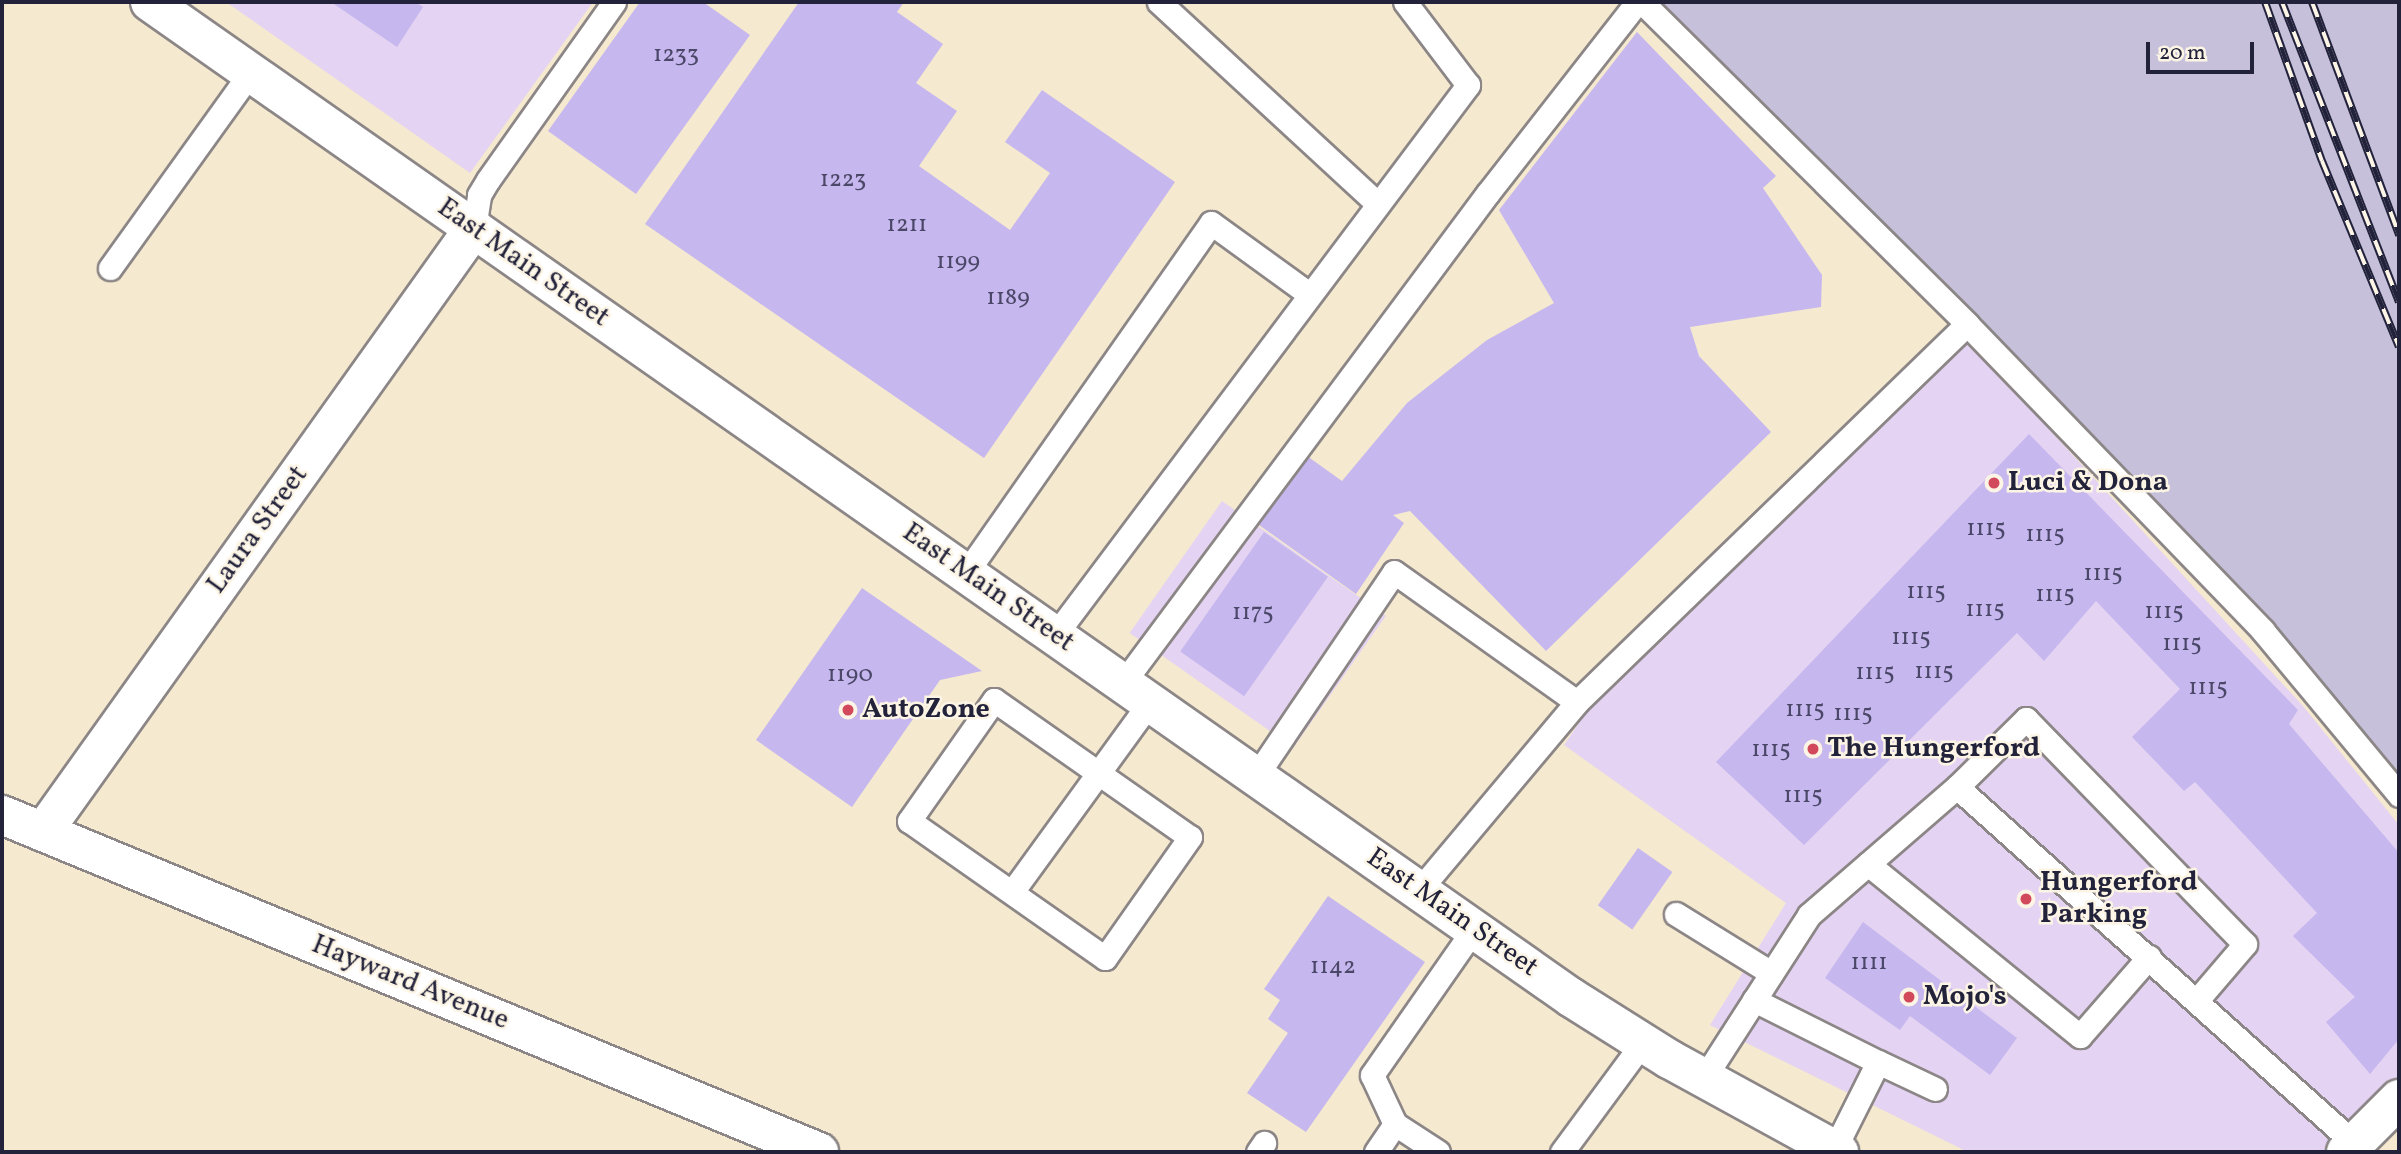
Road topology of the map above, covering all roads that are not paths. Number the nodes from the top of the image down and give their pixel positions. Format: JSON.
{"nodes":[{"id":1,"x":150,"y":2,"type":"edge"},
{"id":2,"x":614,"y":2,"type":"edge"},
{"id":3,"x":1159,"y":2,"type":"edge"},
{"id":4,"x":1405,"y":2,"type":"edge"},
{"id":5,"x":1639,"y":2,"type":"edge"},
{"id":6,"x":251,"y":72,"type":"junction"},
{"id":7,"x":1377,"y":203,"type":"junction"},
{"id":8,"x":474,"y":228,"type":"junction"},
{"id":9,"x":110,"y":268,"type":"dead end"},
{"id":10,"x":1309,"y":294,"type":"junction"},
{"id":11,"x":1967,"y":324,"type":"junction"},
{"id":12,"x":966,"y":573,"type":"junction"},
{"id":13,"x":1055,"y":635,"type":"junction"},
{"id":14,"x":1137,"y":692,"type":"junction"},
{"id":15,"x":1577,"y":702,"type":"junction"},
{"id":16,"x":1099,"y":774,"type":"junction"},
{"id":17,"x":1256,"y":776,"type":"junction"},
{"id":18,"x":1957,"y":787,"type":"junction"},
{"id":19,"x":2399,"y":795,"type":"edge"},
{"id":20,"x":2,"y":815,"type":"edge"},
{"id":21,"x":43,"y":832,"type":"junction"},
{"id":22,"x":1868,"y":864,"type":"junction"},
{"id":23,"x":1419,"y":890,"type":"junction"},
{"id":24,"x":1012,"y":892,"type":"junction"},
{"id":25,"x":1676,"y":914,"type":"dead end"},
{"id":26,"x":1474,"y":929,"type":"junction"},
{"id":27,"x":2149,"y":957,"type":"junction"},
{"id":28,"x":1771,"y":973,"type":"junction"},
{"id":29,"x":1754,"y":1000,"type":"junction"},
{"id":30,"x":2197,"y":1000,"type":"junction"},
{"id":31,"x":1643,"y":1042,"type":"junction"},
{"id":32,"x":1878,"y":1062,"type":"junction"},
{"id":33,"x":1704,"y":1078,"type":"junction"},
{"id":34,"x":1935,"y":1088,"type":"dead end"},
{"id":35,"x":2399,"y":1099,"type":"edge"},
{"id":36,"x":1395,"y":1124,"type":"junction"},
{"id":37,"x":2351,"y":1148,"type":"edge"},
{"id":38,"x":1836,"y":1151,"type":"edge"},
{"id":39,"x":819,"y":1152,"type":"edge"},
{"id":40,"x":1376,"y":1152,"type":"edge"},
{"id":41,"x":1438,"y":1152,"type":"edge"},
{"id":42,"x":1562,"y":1152,"type":"edge"}],
"edges":[{"from":1,"to":6,"type":"main road","name":"East Main Street"},
{"from":2,"to":8,"type":"lane"},
{"from":3,"to":7,"type":"lane"},
{"from":4,"to":7,"type":"lane"},
{"from":5,"to":11,"type":"lane"},
{"from":5,"to":14,"type":"lane"},
{"from":6,"to":8,"type":"main road","name":"East Main Street"},
{"from":6,"to":9,"type":"lane"},
{"from":7,"to":10,"type":"lane"},
{"from":8,"to":12,"type":"main road","name":"East Main Street"},
{"from":8,"to":21,"type":"main road","name":"Laura Street"},
{"from":10,"to":12,"type":"lane"},
{"from":10,"to":13,"type":"lane"},
{"from":11,"to":15,"type":"lane"},
{"from":11,"to":19,"type":"lane"},
{"from":12,"to":13,"type":"main road","name":"East Main Street"},
{"from":13,"to":14,"type":"main road","name":"East Main Street"},
{"from":14,"to":16,"type":"lane"},
{"from":14,"to":17,"type":"main road","name":"East Main Street"},
{"from":15,"to":17,"type":"lane"},
{"from":15,"to":23,"type":"lane"},
{"from":16,"to":24,"type":"lane"},
{"from":16,"to":24,"type":"lane"},
{"from":16,"to":24,"type":"lane"},
{"from":17,"to":23,"type":"main road","name":"East Main Street"},
{"from":18,"to":22,"type":"lane"},
{"from":18,"to":27,"type":"lane"},
{"from":18,"to":30,"type":"lane"},
{"from":20,"to":21,"type":"main road","name":"Hayward Avenue"},
{"from":21,"to":39,"type":"main road","name":"Hayward Avenue"},
{"from":22,"to":27,"type":"lane"},
{"from":22,"to":28,"type":"lane"},
{"from":23,"to":26,"type":"main road","name":"East Main Street"},
{"from":25,"to":28,"type":"lane"},
{"from":26,"to":31,"type":"main road","name":"East Main Street"},
{"from":26,"to":36,"type":"lane"},
{"from":27,"to":30,"type":"lane"},
{"from":28,"to":29,"type":"lane"},
{"from":29,"to":32,"type":"lane"},
{"from":29,"to":33,"type":"lane"},
{"from":30,"to":37,"type":"lane"},
{"from":31,"to":33,"type":"main road","name":"East Main Street"},
{"from":31,"to":42,"type":"lane"},
{"from":32,"to":34,"type":"lane"},
{"from":32,"to":38,"type":"lane"},
{"from":33,"to":38,"type":"main road","name":"East Main Street"},
{"from":35,"to":37,"type":"main road"},
{"from":36,"to":40,"type":"lane"},
{"from":36,"to":41,"type":"lane"}]}
